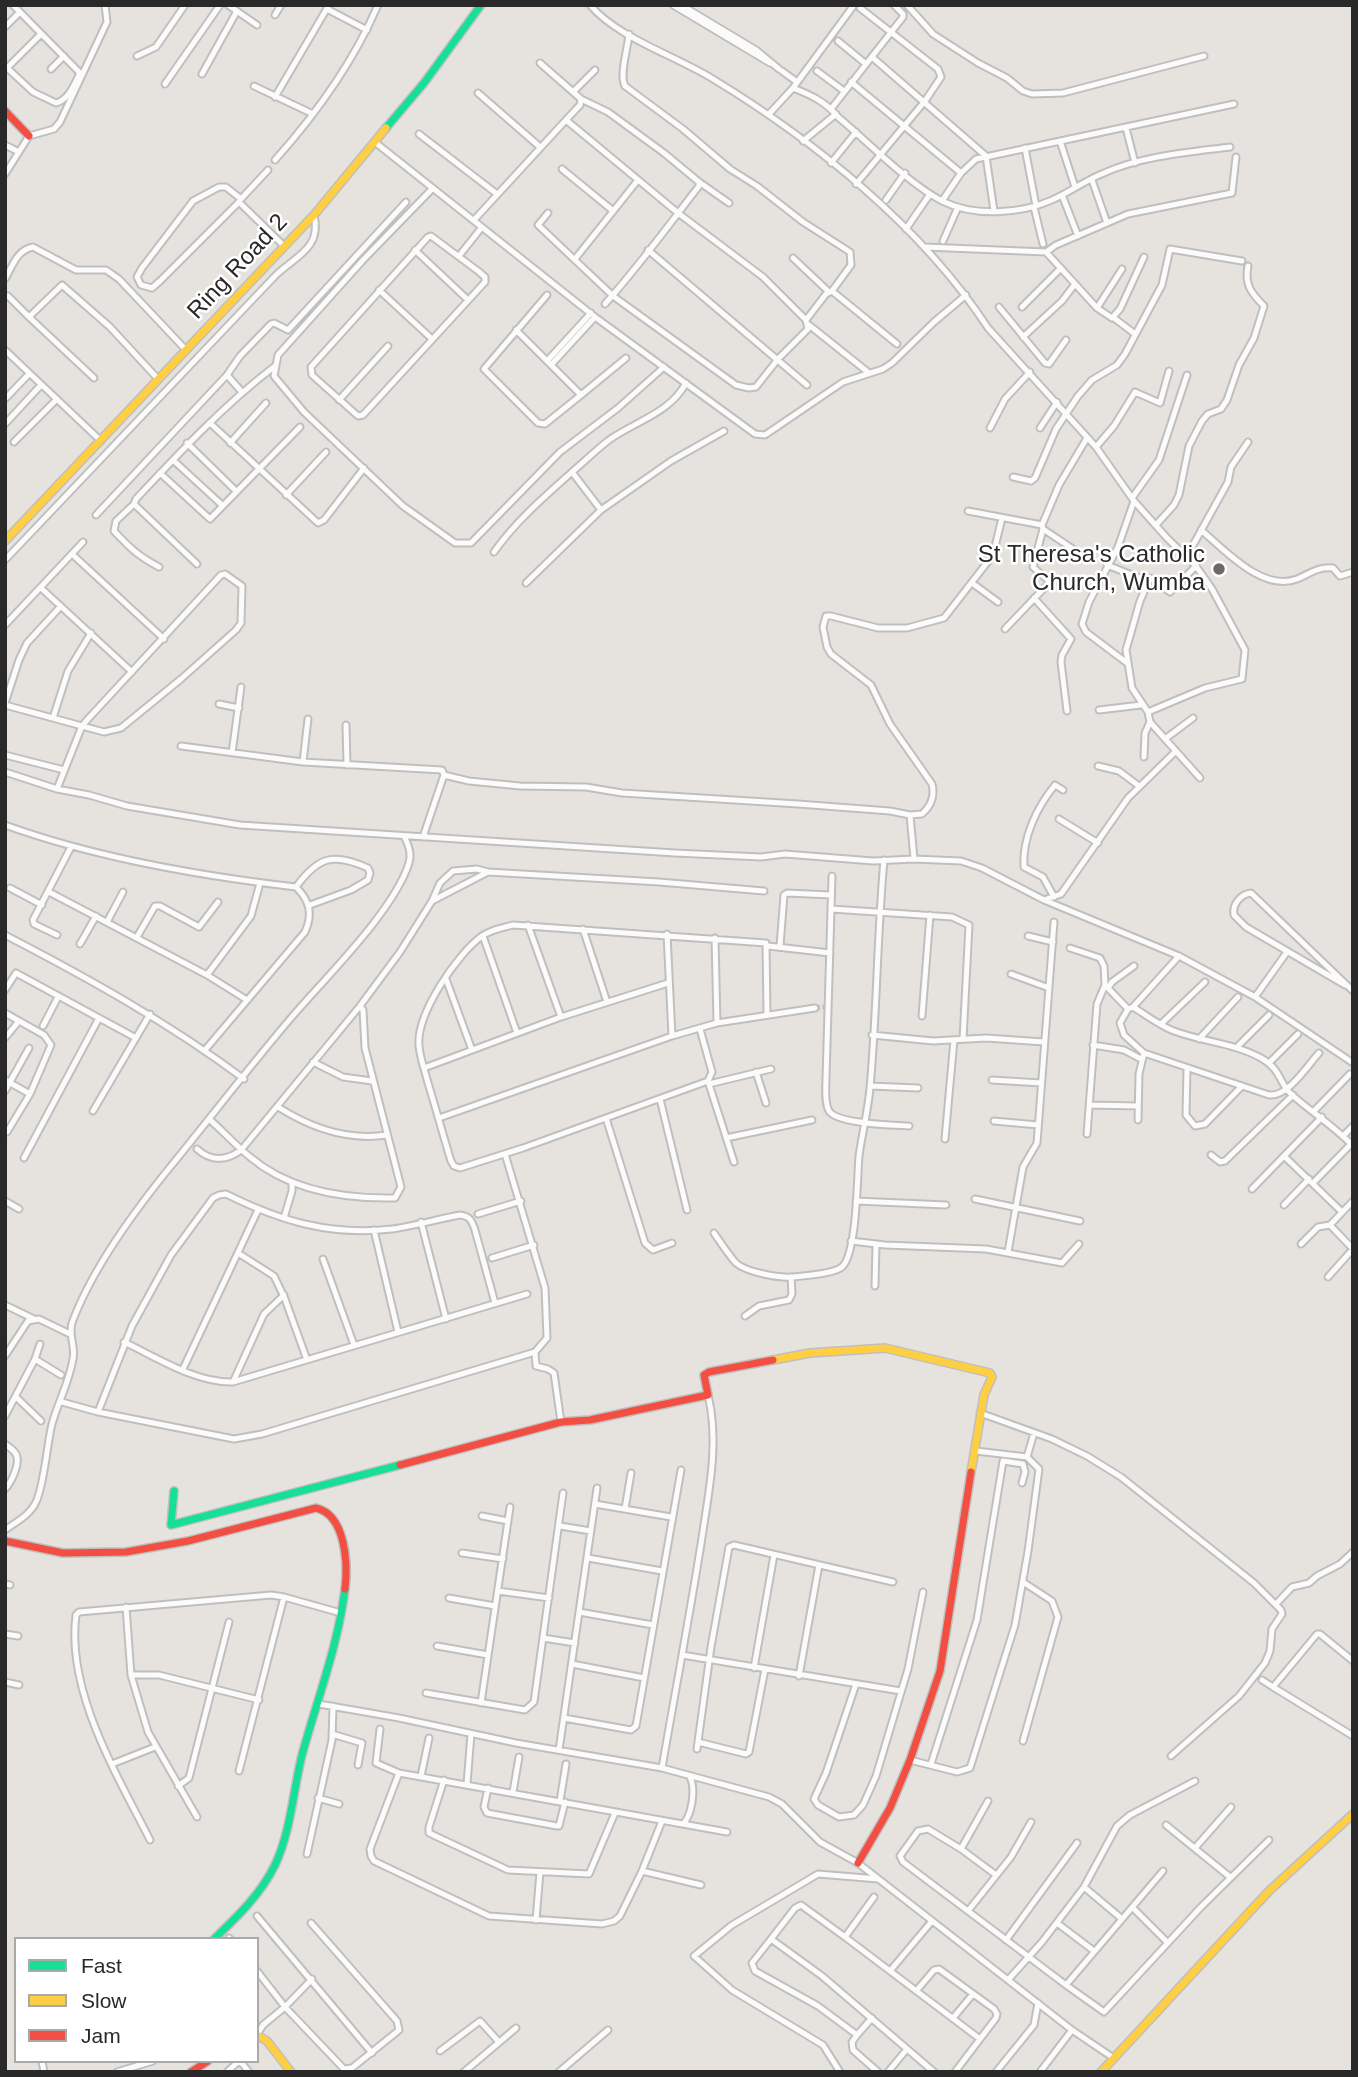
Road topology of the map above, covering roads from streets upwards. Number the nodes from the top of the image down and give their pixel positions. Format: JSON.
{"nodes":[{"id":1,"x":13,"y":5,"type":"edge"},
{"id":2,"x":105,"y":5,"type":"edge"},
{"id":3,"x":186,"y":5,"type":"edge"},
{"id":4,"x":220,"y":5,"type":"edge"},
{"id":5,"x":228,"y":5,"type":"edge"},
{"id":6,"x":281,"y":5,"type":"edge"},
{"id":7,"x":378,"y":5,"type":"edge"},
{"id":8,"x":481,"y":5,"type":"edge"},
{"id":9,"x":590,"y":5,"type":"edge"},
{"id":10,"x":673,"y":5,"type":"edge"},
{"id":11,"x":681,"y":5,"type":"edge"},
{"id":12,"x":894,"y":5,"type":"edge"},
{"id":13,"x":907,"y":5,"type":"edge"},
{"id":14,"x":328,"y":7,"type":"edge"},
{"id":15,"x":857,"y":7,"type":"edge"},
{"id":16,"x":237,"y":11,"type":"junction"},
{"id":17,"x":20,"y":12,"type":"junction"},
{"id":18,"x":275,"y":15,"type":"dead end"},
{"id":19,"x":697,"y":18,"type":"junction"},
{"id":20,"x":257,"y":25,"type":"dead end"},
{"id":21,"x":5,"y":27,"type":"edge"},
{"id":22,"x":367,"y":30,"type":"junction"},
{"id":23,"x":892,"y":31,"type":"junction"},
{"id":24,"x":41,"y":34,"type":"junction"},
{"id":25,"x":629,"y":34,"type":"junction"},
{"id":26,"x":838,"y":41,"type":"dead end"},
{"id":27,"x":64,"y":56,"type":"junction"},
{"id":28,"x":137,"y":56,"type":"dead end"},
{"id":29,"x":1204,"y":56,"type":"dead end"},
{"id":30,"x":872,"y":57,"type":"junction"},
{"id":31,"x":540,"y":63,"type":"dead end"},
{"id":32,"x":866,"y":64,"type":"junction"},
{"id":33,"x":6,"y":67,"type":"edge"},
{"id":34,"x":51,"y":69,"type":"dead end"},
{"id":35,"x":595,"y":70,"type":"dead end"},
{"id":36,"x":817,"y":71,"type":"dead end"},
{"id":37,"x":202,"y":74,"type":"dead end"},
{"id":38,"x":851,"y":82,"type":"junction"},
{"id":39,"x":165,"y":84,"type":"dead end"},
{"id":40,"x":795,"y":85,"type":"junction"},
{"id":41,"x":254,"y":86,"type":"dead end"},
{"id":42,"x":574,"y":91,"type":"junction"},
{"id":43,"x":844,"y":92,"type":"junction"},
{"id":44,"x":478,"y":93,"type":"dead end"},
{"id":45,"x":275,"y":97,"type":"junction"},
{"id":46,"x":581,"y":99,"type":"junction"},
{"id":47,"x":925,"y":101,"type":"junction"},
{"id":48,"x":1234,"y":104,"type":"dead end"},
{"id":49,"x":831,"y":108,"type":"junction"},
{"id":50,"x":5,"y":111,"type":"edge"},
{"id":51,"x":313,"y":114,"type":"junction"},
{"id":52,"x":769,"y":114,"type":"junction"},
{"id":53,"x":836,"y":114,"type":"junction"},
{"id":54,"x":566,"y":120,"type":"junction"},
{"id":55,"x":904,"y":127,"type":"junction"},
{"id":56,"x":1126,"y":128,"type":"junction"},
{"id":57,"x":856,"y":132,"type":"junction"},
{"id":58,"x":419,"y":134,"type":"dead end"},
{"id":59,"x":29,"y":136,"type":"junction"},
{"id":60,"x":803,"y":141,"type":"junction"},
{"id":61,"x":1060,"y":141,"type":"junction"},
{"id":62,"x":376,"y":142,"type":"junction"},
{"id":63,"x":5,"y":145,"type":"edge"},
{"id":64,"x":540,"y":147,"type":"junction"},
{"id":65,"x":1230,"y":147,"type":"dead end"},
{"id":66,"x":1025,"y":148,"type":"junction"},
{"id":67,"x":19,"y":152,"type":"junction"},
{"id":68,"x":881,"y":153,"type":"junction"},
{"id":69,"x":986,"y":156,"type":"junction"},
{"id":70,"x":1236,"y":157,"type":"dead end"},
{"id":71,"x":275,"y":160,"type":"dead end"},
{"id":72,"x":831,"y":163,"type":"junction"},
{"id":73,"x":1135,"y":163,"type":"junction"},
{"id":74,"x":562,"y":169,"type":"dead end"},
{"id":75,"x":268,"y":170,"type":"dead end"},
{"id":76,"x":905,"y":173,"type":"junction"},
{"id":77,"x":961,"y":173,"type":"junction"},
{"id":78,"x":5,"y":174,"type":"edge"},
{"id":79,"x":638,"y":180,"type":"junction"},
{"id":80,"x":1092,"y":180,"type":"junction"},
{"id":81,"x":699,"y":183,"type":"junction"},
{"id":82,"x":856,"y":184,"type":"junction"},
{"id":83,"x":1075,"y":187,"type":"junction"},
{"id":84,"x":432,"y":189,"type":"junction"},
{"id":85,"x":497,"y":194,"type":"junction"},
{"id":86,"x":930,"y":194,"type":"junction"},
{"id":87,"x":1062,"y":195,"type":"junction"},
{"id":88,"x":240,"y":200,"type":"junction"},
{"id":89,"x":886,"y":200,"type":"dead end"},
{"id":90,"x":942,"y":201,"type":"junction"},
{"id":91,"x":406,"y":202,"type":"dead end"},
{"id":92,"x":729,"y":203,"type":"dead end"},
{"id":93,"x":1035,"y":206,"type":"junction"},
{"id":94,"x":958,"y":207,"type":"junction"},
{"id":95,"x":612,"y":210,"type":"junction"},
{"id":96,"x":994,"y":211,"type":"junction"},
{"id":97,"x":678,"y":213,"type":"junction"},
{"id":98,"x":548,"y":214,"type":"dead end"},
{"id":99,"x":314,"y":215,"type":"junction"},
{"id":100,"x":474,"y":220,"type":"junction"},
{"id":101,"x":1107,"y":223,"type":"junction"},
{"id":102,"x":482,"y":227,"type":"junction"},
{"id":103,"x":906,"y":229,"type":"junction"},
{"id":104,"x":1078,"y":236,"type":"junction"},
{"id":105,"x":943,"y":241,"type":"dead end"},
{"id":106,"x":1043,"y":244,"type":"dead end"},
{"id":107,"x":284,"y":246,"type":"junction"},
{"id":108,"x":925,"y":247,"type":"junction"},
{"id":109,"x":415,"y":250,"type":"junction"},
{"id":110,"x":648,"y":250,"type":"junction"},
{"id":111,"x":1046,"y":252,"type":"junction"},
{"id":112,"x":459,"y":256,"type":"junction"},
{"id":113,"x":1144,"y":257,"type":"dead end"},
{"id":114,"x":793,"y":258,"type":"dead end"},
{"id":115,"x":575,"y":259,"type":"junction"},
{"id":116,"x":1241,"y":261,"type":"dead end"},
{"id":117,"x":1248,"y":267,"type":"dead end"},
{"id":118,"x":1061,"y":268,"type":"junction"},
{"id":119,"x":1122,"y":269,"type":"dead end"},
{"id":120,"x":5,"y":279,"type":"edge"},
{"id":121,"x":1075,"y":284,"type":"junction"},
{"id":122,"x":379,"y":290,"type":"junction"},
{"id":123,"x":831,"y":292,"type":"junction"},
{"id":124,"x":966,"y":295,"type":"junction"},
{"id":125,"x":8,"y":296,"type":"dead end"},
{"id":126,"x":547,"y":296,"type":"dead end"},
{"id":127,"x":613,"y":296,"type":"junction"},
{"id":128,"x":468,"y":300,"type":"junction"},
{"id":129,"x":606,"y":304,"type":"dead end"},
{"id":130,"x":999,"y":307,"type":"dead end"},
{"id":131,"x":1021,"y":307,"type":"dead end"},
{"id":132,"x":1097,"y":307,"type":"junction"},
{"id":133,"x":593,"y":315,"type":"junction"},
{"id":134,"x":29,"y":317,"type":"junction"},
{"id":135,"x":1114,"y":318,"type":"junction"},
{"id":136,"x":807,"y":323,"type":"junction"},
{"id":137,"x":516,"y":330,"type":"junction"},
{"id":138,"x":1135,"y":334,"type":"junction"},
{"id":139,"x":1023,"y":337,"type":"junction"},
{"id":140,"x":432,"y":339,"type":"junction"},
{"id":141,"x":1066,"y":340,"type":"dead end"},
{"id":142,"x":897,"y":344,"type":"dead end"},
{"id":143,"x":388,"y":346,"type":"dead end"},
{"id":144,"x":5,"y":350,"type":"edge"},
{"id":145,"x":186,"y":350,"type":"junction"},
{"id":146,"x":626,"y":358,"type":"dead end"},
{"id":147,"x":778,"y":359,"type":"junction"},
{"id":148,"x":549,"y":363,"type":"junction"},
{"id":149,"x":275,"y":366,"type":"junction"},
{"id":150,"x":664,"y":367,"type":"junction"},
{"id":151,"x":1170,"y":371,"type":"dead end"},
{"id":152,"x":1030,"y":372,"type":"junction"},
{"id":153,"x":869,"y":373,"type":"junction"},
{"id":154,"x":29,"y":374,"type":"junction"},
{"id":155,"x":226,"y":375,"type":"junction"},
{"id":156,"x":1187,"y":375,"type":"dead end"},
{"id":157,"x":94,"y":378,"type":"dead end"},
{"id":158,"x":158,"y":379,"type":"junction"},
{"id":159,"x":686,"y":383,"type":"junction"},
{"id":160,"x":41,"y":385,"type":"junction"},
{"id":161,"x":807,"y":385,"type":"dead end"},
{"id":162,"x":14,"y":390,"type":"junction"},
{"id":163,"x":241,"y":391,"type":"junction"},
{"id":164,"x":581,"y":395,"type":"junction"},
{"id":165,"x":5,"y":399,"type":"edge"},
{"id":166,"x":57,"y":399,"type":"junction"},
{"id":167,"x":339,"y":400,"type":"junction"},
{"id":168,"x":26,"y":401,"type":"junction"},
{"id":169,"x":1057,"y":402,"type":"junction"},
{"id":170,"x":266,"y":403,"type":"dead end"},
{"id":171,"x":1067,"y":413,"type":"junction"},
{"id":172,"x":733,"y":419,"type":"junction"},
{"id":173,"x":209,"y":423,"type":"junction"},
{"id":174,"x":5,"y":424,"type":"edge"},
{"id":175,"x":300,"y":427,"type":"dead end"},
{"id":176,"x":989,"y":428,"type":"dead end"},
{"id":177,"x":1041,"y":428,"type":"dead end"},
{"id":178,"x":1087,"y":438,"type":"junction"},
{"id":179,"x":101,"y":441,"type":"junction"},
{"id":180,"x":14,"y":442,"type":"dead end"},
{"id":181,"x":1248,"y":442,"type":"dead end"},
{"id":182,"x":187,"y":443,"type":"junction"},
{"id":183,"x":230,"y":443,"type":"junction"},
{"id":184,"x":1096,"y":447,"type":"junction"},
{"id":185,"x":326,"y":452,"type":"dead end"},
{"id":186,"x":173,"y":460,"type":"junction"},
{"id":187,"x":258,"y":468,"type":"junction"},
{"id":188,"x":363,"y":468,"type":"junction"},
{"id":189,"x":572,"y":472,"type":"junction"},
{"id":190,"x":160,"y":473,"type":"junction"},
{"id":191,"x":1013,"y":477,"type":"dead end"},
{"id":192,"x":236,"y":491,"type":"junction"},
{"id":193,"x":286,"y":495,"type":"junction"},
{"id":194,"x":1133,"y":500,"type":"junction"},
{"id":195,"x":134,"y":504,"type":"junction"},
{"id":196,"x":222,"y":505,"type":"junction"},
{"id":197,"x":601,"y":510,"type":"junction"},
{"id":198,"x":968,"y":511,"type":"dead end"},
{"id":199,"x":96,"y":515,"type":"dead end"},
{"id":200,"x":1002,"y":518,"type":"junction"},
{"id":201,"x":1156,"y":525,"type":"junction"},
{"id":202,"x":1043,"y":527,"type":"junction"},
{"id":203,"x":1201,"y":530,"type":"junction"},
{"id":204,"x":5,"y":541,"type":"edge"},
{"id":205,"x":83,"y":542,"type":"dead end"},
{"id":206,"x":1073,"y":549,"type":"dead end"},
{"id":207,"x":494,"y":552,"type":"dead end"},
{"id":208,"x":72,"y":554,"type":"junction"},
{"id":209,"x":1187,"y":556,"type":"junction"},
{"id":210,"x":5,"y":560,"type":"edge"},
{"id":211,"x":197,"y":564,"type":"dead end"},
{"id":212,"x":1107,"y":565,"type":"junction"},
{"id":213,"x":1196,"y":566,"type":"junction"},
{"id":214,"x":159,"y":567,"type":"dead end"},
{"id":215,"x":1353,"y":572,"type":"edge"},
{"id":216,"x":1147,"y":581,"type":"junction"},
{"id":217,"x":526,"y":583,"type":"dead end"},
{"id":218,"x":972,"y":583,"type":"junction"},
{"id":219,"x":41,"y":588,"type":"junction"},
{"id":220,"x":1034,"y":598,"type":"junction"},
{"id":221,"x":998,"y":602,"type":"dead end"},
{"id":222,"x":61,"y":606,"type":"junction"},
{"id":223,"x":5,"y":625,"type":"edge"},
{"id":224,"x":1005,"y":629,"type":"dead end"},
{"id":225,"x":91,"y":634,"type":"junction"},
{"id":226,"x":164,"y":639,"type":"junction"},
{"id":227,"x":1127,"y":663,"type":"junction"},
{"id":228,"x":132,"y":672,"type":"junction"},
{"id":229,"x":241,"y":687,"type":"dead end"},
{"id":230,"x":5,"y":704,"type":"edge"},
{"id":231,"x":219,"y":704,"type":"dead end"},
{"id":232,"x":1141,"y":705,"type":"junction"},
{"id":233,"x":239,"y":708,"type":"junction"},
{"id":234,"x":1099,"y":710,"type":"dead end"},
{"id":235,"x":1067,"y":711,"type":"dead end"},
{"id":236,"x":1148,"y":712,"type":"junction"},
{"id":237,"x":53,"y":718,"type":"junction"},
{"id":238,"x":308,"y":719,"type":"dead end"},
{"id":239,"x":1193,"y":719,"type":"dead end"},
{"id":240,"x":1150,"y":722,"type":"junction"},
{"id":241,"x":346,"y":725,"type":"dead end"},
{"id":242,"x":82,"y":726,"type":"junction"},
{"id":243,"x":1165,"y":739,"type":"junction"},
{"id":244,"x":181,"y":746,"type":"dead end"},
{"id":245,"x":1176,"y":751,"type":"junction"},
{"id":246,"x":232,"y":753,"type":"junction"},
{"id":247,"x":5,"y":755,"type":"edge"},
{"id":248,"x":1143,"y":757,"type":"dead end"},
{"id":249,"x":303,"y":762,"type":"junction"},
{"id":250,"x":346,"y":765,"type":"junction"},
{"id":251,"x":1098,"y":766,"type":"dead end"},
{"id":252,"x":64,"y":770,"type":"junction"},
{"id":253,"x":5,"y":772,"type":"edge"},
{"id":254,"x":444,"y":775,"type":"junction"},
{"id":255,"x":1200,"y":778,"type":"dead end"},
{"id":256,"x":1139,"y":786,"type":"junction"},
{"id":257,"x":57,"y":789,"type":"junction"},
{"id":258,"x":1063,"y":790,"type":"dead end"},
{"id":259,"x":909,"y":816,"type":"junction"},
{"id":260,"x":1059,"y":819,"type":"dead end"},
{"id":261,"x":6,"y":828,"type":"edge"},
{"id":262,"x":423,"y":837,"type":"junction"},
{"id":263,"x":405,"y":838,"type":"junction"},
{"id":264,"x":1098,"y":842,"type":"junction"},
{"id":265,"x":71,"y":847,"type":"junction"},
{"id":266,"x":914,"y":859,"type":"junction"},
{"id":267,"x":884,"y":860,"type":"junction"},
{"id":268,"x":488,"y":872,"type":"junction"},
{"id":269,"x":832,"y":876,"type":"dead end"},
{"id":270,"x":260,"y":883,"type":"junction"},
{"id":271,"x":296,"y":887,"type":"junction"},
{"id":272,"x":10,"y":888,"type":"dead end"},
{"id":273,"x":764,"y":891,"type":"dead end"},
{"id":274,"x":49,"y":892,"type":"junction"},
{"id":275,"x":123,"y":892,"type":"dead end"},
{"id":276,"x":831,"y":895,"type":"junction"},
{"id":277,"x":1054,"y":897,"type":"junction"},
{"id":278,"x":1044,"y":900,"type":"junction"},
{"id":279,"x":432,"y":901,"type":"junction"},
{"id":280,"x":218,"y":902,"type":"dead end"},
{"id":281,"x":42,"y":905,"type":"junction"},
{"id":282,"x":310,"y":905,"type":"junction"},
{"id":283,"x":831,"y":909,"type":"junction"},
{"id":284,"x":879,"y":912,"type":"junction"},
{"id":285,"x":930,"y":915,"type":"junction"},
{"id":286,"x":96,"y":916,"type":"junction"},
{"id":287,"x":107,"y":922,"type":"junction"},
{"id":288,"x":1054,"y":922,"type":"dead end"},
{"id":289,"x":528,"y":925,"type":"junction"},
{"id":290,"x":583,"y":929,"type":"junction"},
{"id":291,"x":57,"y":934,"type":"dead end"},
{"id":292,"x":667,"y":934,"type":"junction"},
{"id":293,"x":5,"y":935,"type":"edge"},
{"id":294,"x":482,"y":936,"type":"junction"},
{"id":295,"x":1028,"y":936,"type":"dead end"},
{"id":296,"x":137,"y":937,"type":"junction"},
{"id":297,"x":715,"y":938,"type":"junction"},
{"id":298,"x":1053,"y":942,"type":"junction"},
{"id":299,"x":80,"y":944,"type":"dead end"},
{"id":300,"x":768,"y":946,"type":"junction"},
{"id":301,"x":780,"y":946,"type":"junction"},
{"id":302,"x":1070,"y":948,"type":"dead end"},
{"id":303,"x":1287,"y":952,"type":"junction"},
{"id":304,"x":830,"y":953,"type":"junction"},
{"id":305,"x":1179,"y":956,"type":"junction"},
{"id":306,"x":1134,"y":966,"type":"dead end"},
{"id":307,"x":1011,"y":974,"type":"dead end"},
{"id":308,"x":207,"y":975,"type":"junction"},
{"id":309,"x":446,"y":978,"type":"junction"},
{"id":310,"x":1205,"y":982,"type":"dead end"},
{"id":311,"x":668,"y":984,"type":"junction"},
{"id":312,"x":1345,"y":985,"type":"junction"},
{"id":313,"x":1107,"y":987,"type":"junction"},
{"id":314,"x":1049,"y":988,"type":"junction"},
{"id":315,"x":5,"y":990,"type":"edge"},
{"id":316,"x":1353,"y":991,"type":"edge"},
{"id":317,"x":58,"y":997,"type":"junction"},
{"id":318,"x":1238,"y":997,"type":"dead end"},
{"id":319,"x":1255,"y":997,"type":"junction"},
{"id":320,"x":247,"y":1000,"type":"junction"},
{"id":321,"x":607,"y":1002,"type":"junction"},
{"id":322,"x":360,"y":1006,"type":"junction"},
{"id":323,"x":815,"y":1008,"type":"tunnel mouth"},
{"id":324,"x":1130,"y":1008,"type":"junction"},
{"id":325,"x":5,"y":1013,"type":"edge"},
{"id":326,"x":150,"y":1014,"type":"junction"},
{"id":327,"x":767,"y":1014,"type":"junction"},
{"id":328,"x":1269,"y":1015,"type":"dead end"},
{"id":329,"x":922,"y":1016,"type":"dead end"},
{"id":330,"x":561,"y":1017,"type":"junction"},
{"id":331,"x":99,"y":1018,"type":"junction"},
{"id":332,"x":19,"y":1021,"type":"junction"},
{"id":333,"x":717,"y":1023,"type":"junction"},
{"id":334,"x":1161,"y":1024,"type":"junction"},
{"id":335,"x":43,"y":1026,"type":"dead end"},
{"id":336,"x":700,"y":1029,"type":"junction"},
{"id":337,"x":517,"y":1034,"type":"junction"},
{"id":338,"x":1298,"y":1034,"type":"dead end"},
{"id":339,"x":872,"y":1035,"type":"junction"},
{"id":340,"x":672,"y":1036,"type":"junction"},
{"id":341,"x":5,"y":1038,"type":"edge"},
{"id":342,"x":136,"y":1038,"type":"junction"},
{"id":343,"x":963,"y":1039,"type":"junction"},
{"id":344,"x":1199,"y":1039,"type":"junction"},
{"id":345,"x":954,"y":1040,"type":"junction"},
{"id":346,"x":1044,"y":1042,"type":"junction"},
{"id":347,"x":1093,"y":1045,"type":"junction"},
{"id":348,"x":1237,"y":1047,"type":"junction"},
{"id":349,"x":29,"y":1048,"type":"dead end"},
{"id":350,"x":205,"y":1050,"type":"junction"},
{"id":351,"x":472,"y":1050,"type":"junction"},
{"id":352,"x":1319,"y":1053,"type":"dead end"},
{"id":353,"x":1142,"y":1056,"type":"junction"},
{"id":354,"x":313,"y":1062,"type":"junction"},
{"id":355,"x":1269,"y":1063,"type":"junction"},
{"id":356,"x":1353,"y":1063,"type":"edge"},
{"id":357,"x":424,"y":1068,"type":"junction"},
{"id":358,"x":1187,"y":1068,"type":"junction"},
{"id":359,"x":771,"y":1069,"type":"dead end"},
{"id":360,"x":756,"y":1072,"type":"junction"},
{"id":361,"x":1350,"y":1074,"type":"dead end"},
{"id":362,"x":244,"y":1079,"type":"junction"},
{"id":363,"x":992,"y":1080,"type":"dead end"},
{"id":364,"x":8,"y":1082,"type":"edge"},
{"id":365,"x":372,"y":1082,"type":"junction"},
{"id":366,"x":709,"y":1083,"type":"junction"},
{"id":367,"x":1041,"y":1083,"type":"junction"},
{"id":368,"x":870,"y":1086,"type":"junction"},
{"id":369,"x":1242,"y":1086,"type":"junction"},
{"id":370,"x":918,"y":1088,"type":"dead end"},
{"id":371,"x":1286,"y":1089,"type":"junction"},
{"id":372,"x":5,"y":1091,"type":"edge"},
{"id":373,"x":30,"y":1094,"type":"junction"},
{"id":374,"x":1293,"y":1095,"type":"junction"},
{"id":375,"x":660,"y":1099,"type":"junction"},
{"id":376,"x":766,"y":1103,"type":"dead end"},
{"id":377,"x":1090,"y":1105,"type":"junction"},
{"id":378,"x":1138,"y":1106,"type":"junction"},
{"id":379,"x":278,"y":1107,"type":"junction"},
{"id":380,"x":93,"y":1111,"type":"dead end"},
{"id":381,"x":1314,"y":1111,"type":"junction"},
{"id":382,"x":1322,"y":1117,"type":"junction"},
{"id":383,"x":439,"y":1118,"type":"junction"},
{"id":384,"x":606,"y":1118,"type":"junction"},
{"id":385,"x":209,"y":1119,"type":"junction"},
{"id":386,"x":812,"y":1120,"type":"dead end"},
{"id":387,"x":1138,"y":1120,"type":"dead end"},
{"id":388,"x":994,"y":1121,"type":"dead end"},
{"id":389,"x":866,"y":1123,"type":"junction"},
{"id":390,"x":1038,"y":1125,"type":"junction"},
{"id":391,"x":909,"y":1126,"type":"dead end"},
{"id":392,"x":1353,"y":1126,"type":"edge"},
{"id":393,"x":7,"y":1132,"type":"dead end"},
{"id":394,"x":1087,"y":1134,"type":"dead end"},
{"id":395,"x":387,"y":1135,"type":"junction"},
{"id":396,"x":1343,"y":1136,"type":"junction"},
{"id":397,"x":726,"y":1138,"type":"junction"},
{"id":398,"x":945,"y":1139,"type":"dead end"},
{"id":399,"x":1352,"y":1145,"type":"edge"},
{"id":400,"x":197,"y":1149,"type":"dead end"},
{"id":401,"x":242,"y":1149,"type":"junction"},
{"id":402,"x":505,"y":1154,"type":"junction"},
{"id":403,"x":1211,"y":1155,"type":"dead end"},
{"id":404,"x":1284,"y":1156,"type":"junction"},
{"id":405,"x":24,"y":1158,"type":"dead end"},
{"id":406,"x":734,"y":1162,"type":"dead end"},
{"id":407,"x":1311,"y":1181,"type":"junction"},
{"id":408,"x":292,"y":1183,"type":"junction"},
{"id":409,"x":1252,"y":1189,"type":"dead end"},
{"id":410,"x":975,"y":1199,"type":"dead end"},
{"id":411,"x":5,"y":1201,"type":"edge"},
{"id":412,"x":520,"y":1201,"type":"junction"},
{"id":413,"x":856,"y":1201,"type":"junction"},
{"id":414,"x":1353,"y":1201,"type":"edge"},
{"id":415,"x":946,"y":1205,"type":"dead end"},
{"id":416,"x":1284,"y":1205,"type":"dead end"},
{"id":417,"x":1016,"y":1208,"type":"junction"},
{"id":418,"x":19,"y":1209,"type":"dead end"},
{"id":419,"x":258,"y":1210,"type":"junction"},
{"id":420,"x":687,"y":1210,"type":"dead end"},
{"id":421,"x":1342,"y":1212,"type":"junction"},
{"id":422,"x":478,"y":1214,"type":"dead end"},
{"id":423,"x":284,"y":1218,"type":"junction"},
{"id":424,"x":1080,"y":1221,"type":"dead end"},
{"id":425,"x":421,"y":1222,"type":"junction"},
{"id":426,"x":1330,"y":1224,"type":"junction"},
{"id":427,"x":373,"y":1230,"type":"junction"},
{"id":428,"x":714,"y":1233,"type":"dead end"},
{"id":429,"x":851,"y":1241,"type":"junction"},
{"id":430,"x":672,"y":1243,"type":"dead end"},
{"id":431,"x":876,"y":1244,"type":"junction"},
{"id":432,"x":1079,"y":1244,"type":"dead end"},
{"id":433,"x":1301,"y":1244,"type":"dead end"},
{"id":434,"x":534,"y":1245,"type":"junction"},
{"id":435,"x":1353,"y":1249,"type":"edge"},
{"id":436,"x":1008,"y":1252,"type":"junction"},
{"id":437,"x":238,"y":1253,"type":"junction"},
{"id":438,"x":492,"y":1258,"type":"dead end"},
{"id":439,"x":323,"y":1259,"type":"dead end"},
{"id":440,"x":791,"y":1277,"type":"junction"},
{"id":441,"x":1328,"y":1277,"type":"dead end"},
{"id":442,"x":874,"y":1286,"type":"dead end"},
{"id":443,"x":527,"y":1294,"type":"dead end"},
{"id":444,"x":284,"y":1295,"type":"junction"},
{"id":445,"x":495,"y":1303,"type":"junction"},
{"id":446,"x":5,"y":1305,"type":"edge"},
{"id":447,"x":745,"y":1316,"type":"dead end"},
{"id":448,"x":34,"y":1319,"type":"junction"},
{"id":449,"x":446,"y":1319,"type":"junction"},
{"id":450,"x":398,"y":1332,"type":"junction"},
{"id":451,"x":70,"y":1334,"type":"junction"},
{"id":452,"x":124,"y":1342,"type":"junction"},
{"id":453,"x":40,"y":1344,"type":"dead end"},
{"id":454,"x":354,"y":1345,"type":"junction"},
{"id":455,"x":534,"y":1352,"type":"junction"},
{"id":456,"x":5,"y":1356,"type":"edge"},
{"id":457,"x":35,"y":1359,"type":"junction"},
{"id":458,"x":307,"y":1360,"type":"junction"},
{"id":459,"x":183,"y":1369,"type":"junction"},
{"id":460,"x":61,"y":1375,"type":"dead end"},
{"id":461,"x":233,"y":1382,"type":"junction"},
{"id":462,"x":708,"y":1395,"type":"junction"},
{"id":463,"x":16,"y":1397,"type":"junction"},
{"id":464,"x":62,"y":1402,"type":"junction"},
{"id":465,"x":97,"y":1412,"type":"junction"},
{"id":466,"x":980,"y":1413,"type":"junction"},
{"id":467,"x":6,"y":1415,"type":"edge"},
{"id":468,"x":40,"y":1421,"type":"dead end"},
{"id":469,"x":561,"y":1422,"type":"junction"},
{"id":470,"x":1034,"y":1433,"type":"junction"},
{"id":471,"x":5,"y":1444,"type":"edge"},
{"id":472,"x":976,"y":1451,"type":"junction"},
{"id":473,"x":1027,"y":1457,"type":"junction"},
{"id":474,"x":681,"y":1470,"type":"dead end"},
{"id":475,"x":631,"y":1473,"type":"dead end"},
{"id":476,"x":1021,"y":1483,"type":"dead end"},
{"id":477,"x":597,"y":1488,"type":"dead end"},
{"id":478,"x":5,"y":1489,"type":"edge"},
{"id":479,"x":174,"y":1491,"type":"dead end"},
{"id":480,"x":564,"y":1493,"type":"dead end"},
{"id":481,"x":595,"y":1504,"type":"junction"},
{"id":482,"x":510,"y":1507,"type":"dead end"},
{"id":483,"x":625,"y":1509,"type":"junction"},
{"id":484,"x":482,"y":1516,"type":"dead end"},
{"id":485,"x":671,"y":1517,"type":"junction"},
{"id":486,"x":508,"y":1521,"type":"junction"},
{"id":487,"x":560,"y":1526,"type":"junction"},
{"id":488,"x":5,"y":1530,"type":"edge"},
{"id":489,"x":592,"y":1531,"type":"junction"},
{"id":490,"x":5,"y":1541,"type":"edge"},
{"id":491,"x":1353,"y":1552,"type":"edge"},
{"id":492,"x":462,"y":1553,"type":"dead end"},
{"id":493,"x":774,"y":1555,"type":"junction"},
{"id":494,"x":587,"y":1558,"type":"junction"},
{"id":495,"x":503,"y":1559,"type":"junction"},
{"id":496,"x":819,"y":1565,"type":"junction"},
{"id":497,"x":662,"y":1571,"type":"junction"},
{"id":498,"x":893,"y":1582,"type":"dead end"},
{"id":499,"x":1023,"y":1582,"type":"junction"},
{"id":500,"x":498,"y":1591,"type":"junction"},
{"id":501,"x":923,"y":1592,"type":"dead end"},
{"id":502,"x":284,"y":1597,"type":"junction"},
{"id":503,"x":449,"y":1598,"type":"dead end"},
{"id":504,"x":549,"y":1598,"type":"junction"},
{"id":505,"x":1276,"y":1604,"type":"junction"},
{"id":506,"x":495,"y":1606,"type":"junction"},
{"id":507,"x":126,"y":1607,"type":"junction"},
{"id":508,"x":579,"y":1612,"type":"junction"},
{"id":509,"x":341,"y":1614,"type":"junction"},
{"id":510,"x":229,"y":1622,"type":"dead end"},
{"id":511,"x":653,"y":1625,"type":"junction"},
{"id":512,"x":5,"y":1634,"type":"edge"},
{"id":513,"x":19,"y":1636,"type":"dead end"},
{"id":514,"x":543,"y":1638,"type":"junction"},
{"id":515,"x":575,"y":1643,"type":"junction"},
{"id":516,"x":437,"y":1646,"type":"dead end"},
{"id":517,"x":488,"y":1655,"type":"junction"},
{"id":518,"x":682,"y":1655,"type":"junction"},
{"id":519,"x":711,"y":1660,"type":"junction"},
{"id":520,"x":1353,"y":1661,"type":"edge"},
{"id":521,"x":572,"y":1664,"type":"junction"},
{"id":522,"x":754,"y":1668,"type":"junction"},
{"id":523,"x":765,"y":1670,"type":"junction"},
{"id":524,"x":131,"y":1675,"type":"junction"},
{"id":525,"x":799,"y":1676,"type":"junction"},
{"id":526,"x":644,"y":1678,"type":"junction"},
{"id":527,"x":1262,"y":1680,"type":"dead end"},
{"id":528,"x":5,"y":1682,"type":"edge"},
{"id":529,"x":856,"y":1684,"type":"junction"},
{"id":530,"x":19,"y":1685,"type":"dead end"},
{"id":531,"x":1273,"y":1687,"type":"junction"},
{"id":532,"x":213,"y":1688,"type":"junction"},
{"id":533,"x":901,"y":1691,"type":"junction"},
{"id":534,"x":426,"y":1693,"type":"dead end"},
{"id":535,"x":259,"y":1700,"type":"junction"},
{"id":536,"x":481,"y":1703,"type":"junction"},
{"id":537,"x":319,"y":1704,"type":"junction"},
{"id":538,"x":333,"y":1706,"type":"junction"},
{"id":539,"x":564,"y":1718,"type":"junction"},
{"id":540,"x":380,"y":1729,"type":"dead end"},
{"id":541,"x":332,"y":1734,"type":"junction"},
{"id":542,"x":471,"y":1734,"type":"junction"},
{"id":543,"x":1353,"y":1736,"type":"edge"},
{"id":544,"x":429,"y":1738,"type":"dead end"},
{"id":545,"x":1023,"y":1741,"type":"dead end"},
{"id":546,"x":155,"y":1747,"type":"junction"},
{"id":547,"x":559,"y":1750,"type":"junction"},
{"id":548,"x":1171,"y":1756,"type":"dead end"},
{"id":549,"x":519,"y":1757,"type":"dead end"},
{"id":550,"x":910,"y":1760,"type":"junction"},
{"id":551,"x":112,"y":1764,"type":"junction"},
{"id":552,"x":566,"y":1764,"type":"dead end"},
{"id":553,"x":931,"y":1764,"type":"junction"},
{"id":554,"x":358,"y":1765,"type":"dead end"},
{"id":555,"x":662,"y":1768,"type":"junction"},
{"id":556,"x":239,"y":1771,"type":"dead end"},
{"id":557,"x":399,"y":1773,"type":"junction"},
{"id":558,"x":421,"y":1776,"type":"junction"},
{"id":559,"x":690,"y":1777,"type":"junction"},
{"id":560,"x":444,"y":1780,"type":"junction"},
{"id":561,"x":1195,"y":1781,"type":"dead end"},
{"id":562,"x":467,"y":1784,"type":"junction"},
{"id":563,"x":178,"y":1786,"type":"junction"},
{"id":564,"x":488,"y":1788,"type":"junction"},
{"id":565,"x":513,"y":1792,"type":"junction"},
{"id":566,"x":318,"y":1798,"type":"junction"},
{"id":567,"x":562,"y":1801,"type":"junction"},
{"id":568,"x":988,"y":1801,"type":"dead end"},
{"id":569,"x":339,"y":1804,"type":"dead end"},
{"id":570,"x":1231,"y":1807,"type":"dead end"},
{"id":571,"x":615,"y":1812,"type":"junction"},
{"id":572,"x":1353,"y":1814,"type":"edge"},
{"id":573,"x":197,"y":1817,"type":"dead end"},
{"id":574,"x":662,"y":1821,"type":"junction"},
{"id":575,"x":1031,"y":1822,"type":"dead end"},
{"id":576,"x":683,"y":1824,"type":"junction"},
{"id":577,"x":1166,"y":1825,"type":"dead end"},
{"id":578,"x":727,"y":1832,"type":"dead end"},
{"id":579,"x":150,"y":1840,"type":"dead end"},
{"id":580,"x":1269,"y":1840,"type":"dead end"},
{"id":581,"x":1077,"y":1843,"type":"dead end"},
{"id":582,"x":1195,"y":1848,"type":"junction"},
{"id":583,"x":961,"y":1849,"type":"junction"},
{"id":584,"x":307,"y":1854,"type":"dead end"},
{"id":585,"x":858,"y":1863,"type":"junction"},
{"id":586,"x":642,"y":1871,"type":"junction"},
{"id":587,"x":1163,"y":1871,"type":"dead end"},
{"id":588,"x":540,"y":1872,"type":"junction"},
{"id":589,"x":996,"y":1875,"type":"junction"},
{"id":590,"x":1230,"y":1877,"type":"junction"},
{"id":591,"x":878,"y":1879,"type":"junction"},
{"id":592,"x":701,"y":1885,"type":"dead end"},
{"id":593,"x":1084,"y":1887,"type":"junction"},
{"id":594,"x":874,"y":1897,"type":"dead end"},
{"id":595,"x":1133,"y":1908,"type":"junction"},
{"id":596,"x":968,"y":1911,"type":"junction"},
{"id":597,"x":257,"y":1916,"type":"dead end"},
{"id":598,"x":1122,"y":1919,"type":"junction"},
{"id":599,"x":536,"y":1920,"type":"junction"},
{"id":600,"x":932,"y":1922,"type":"junction"},
{"id":601,"x":311,"y":1923,"type":"dead end"},
{"id":602,"x":1057,"y":1923,"type":"junction"},
{"id":603,"x":217,"y":1937,"type":"edge"},
{"id":604,"x":845,"y":1937,"type":"junction"},
{"id":605,"x":771,"y":1939,"type":"junction"},
{"id":606,"x":1006,"y":1940,"type":"junction"},
{"id":607,"x":1168,"y":1943,"type":"junction"},
{"id":608,"x":1094,"y":1951,"type":"junction"},
{"id":609,"x":1029,"y":1957,"type":"junction"},
{"id":610,"x":890,"y":1971,"type":"junction"},
{"id":611,"x":259,"y":1974,"type":"edge"},
{"id":612,"x":312,"y":1979,"type":"junction"},
{"id":613,"x":1008,"y":1980,"type":"junction"},
{"id":614,"x":1066,"y":1985,"type":"junction"},
{"id":615,"x":917,"y":1990,"type":"junction"},
{"id":616,"x":973,"y":1994,"type":"junction"},
{"id":617,"x":1038,"y":2003,"type":"junction"},
{"id":618,"x":285,"y":2007,"type":"junction"},
{"id":619,"x":872,"y":2018,"type":"junction"},
{"id":620,"x":953,"y":2018,"type":"junction"},
{"id":621,"x":516,"y":2028,"type":"dead end"},
{"id":622,"x":608,"y":2030,"type":"dead end"},
{"id":623,"x":1072,"y":2030,"type":"junction"},
{"id":624,"x":259,"y":2032,"type":"edge"},
{"id":625,"x":857,"y":2035,"type":"junction"},
{"id":626,"x":259,"y":2036,"type":"edge"},
{"id":627,"x":981,"y":2039,"type":"junction"},
{"id":628,"x":499,"y":2042,"type":"junction"},
{"id":629,"x":907,"y":2049,"type":"junction"},
{"id":630,"x":440,"y":2051,"type":"dead end"},
{"id":631,"x":372,"y":2053,"type":"junction"},
{"id":632,"x":1112,"y":2057,"type":"junction"},
{"id":633,"x":146,"y":2063,"type":"edge"},
{"id":634,"x":117,"y":2072,"type":"edge"},
{"id":635,"x":291,"y":2072,"type":"edge"},
{"id":636,"x":464,"y":2072,"type":"edge"},
{"id":637,"x":559,"y":2072,"type":"edge"},
{"id":638,"x":840,"y":2072,"type":"edge"},
{"id":639,"x":878,"y":2072,"type":"edge"},
{"id":640,"x":888,"y":2072,"type":"edge"},
{"id":641,"x":934,"y":2072,"type":"edge"},
{"id":642,"x":955,"y":2072,"type":"edge"},
{"id":643,"x":996,"y":2072,"type":"edge"},
{"id":644,"x":1040,"y":2072,"type":"edge"},
{"id":645,"x":1101,"y":2072,"type":"edge"}],
"edges":[{"from":1,"to":17,"type":"street"},
{"from":2,"to":59,"type":"street"},
{"from":3,"to":28,"type":"street"},
{"from":4,"to":39,"type":"street"},
{"from":5,"to":16,"type":"street"},
{"from":6,"to":18,"type":"street"},
{"from":7,"to":22,"type":"street"},
{"from":8,"to":62,"type":"street","name":"Ring Road 2"},
{"from":9,"to":25,"type":"street"},
{"from":10,"to":19,"type":"street"},
{"from":11,"to":19,"type":"street"},
{"from":12,"to":23,"type":"street"},
{"from":13,"to":29,"type":"street"},
{"from":14,"to":22,"type":"street"},
{"from":14,"to":45,"type":"street"},
{"from":15,"to":23,"type":"street"},
{"from":15,"to":40,"type":"street"},
{"from":16,"to":20,"type":"street"},
{"from":16,"to":37,"type":"street"},
{"from":17,"to":21,"type":"street"},
{"from":17,"to":24,"type":"street"},
{"from":19,"to":40,"type":"street"},
{"from":22,"to":51,"type":"street"},
{"from":23,"to":30,"type":"street"},
{"from":23,"to":47,"type":"street"},
{"from":24,"to":27,"type":"street"},
{"from":24,"to":33,"type":"street"},
{"from":25,"to":52,"type":"street"},
{"from":25,"to":123,"type":"street"},
{"from":26,"to":32,"type":"street"},
{"from":27,"to":33,"type":"street"},
{"from":27,"to":34,"type":"street"},
{"from":30,"to":32,"type":"street"},
{"from":30,"to":47,"type":"street"},
{"from":31,"to":42,"type":"street"},
{"from":32,"to":38,"type":"street"},
{"from":35,"to":42,"type":"street"},
{"from":36,"to":43,"type":"street"},
{"from":38,"to":43,"type":"street"},
{"from":38,"to":55,"type":"street"},
{"from":40,"to":49,"type":"street"},
{"from":40,"to":52,"type":"street"},
{"from":41,"to":45,"type":"street"},
{"from":42,"to":46,"type":"street"},
{"from":43,"to":49,"type":"street"},
{"from":44,"to":64,"type":"street"},
{"from":45,"to":51,"type":"street"},
{"from":46,"to":54,"type":"street"},
{"from":46,"to":81,"type":"street"},
{"from":47,"to":55,"type":"street"},
{"from":47,"to":69,"type":"street"},
{"from":48,"to":56,"type":"street"},
{"from":49,"to":53,"type":"street"},
{"from":50,"to":59,"type":"street"},
{"from":51,"to":71,"type":"street"},
{"from":52,"to":60,"type":"street"},
{"from":53,"to":57,"type":"street"},
{"from":53,"to":60,"type":"street"},
{"from":54,"to":64,"type":"street"},
{"from":54,"to":79,"type":"street"},
{"from":55,"to":68,"type":"street"},
{"from":55,"to":77,"type":"street"},
{"from":56,"to":61,"type":"street"},
{"from":56,"to":73,"type":"street"},
{"from":57,"to":68,"type":"street"},
{"from":57,"to":72,"type":"street"},
{"from":58,"to":85,"type":"street"},
{"from":59,"to":67,"type":"street"},
{"from":60,"to":72,"type":"street"},
{"from":61,"to":66,"type":"street"},
{"from":61,"to":83,"type":"street"},
{"from":62,"to":84,"type":"street"},
{"from":62,"to":99,"type":"street","name":"Ring Road 2"},
{"from":63,"to":67,"type":"street"},
{"from":64,"to":85,"type":"street"},
{"from":65,"to":73,"type":"street"},
{"from":66,"to":69,"type":"street"},
{"from":66,"to":93,"type":"street"},
{"from":67,"to":78,"type":"street"},
{"from":68,"to":76,"type":"street"},
{"from":68,"to":82,"type":"street"},
{"from":69,"to":77,"type":"street"},
{"from":69,"to":96,"type":"street"},
{"from":70,"to":101,"type":"street"},
{"from":72,"to":82,"type":"street"},
{"from":73,"to":80,"type":"street"},
{"from":74,"to":95,"type":"street"},
{"from":75,"to":88,"type":"street"},
{"from":76,"to":86,"type":"street"},
{"from":76,"to":89,"type":"street"},
{"from":77,"to":90,"type":"street"},
{"from":79,"to":95,"type":"street"},
{"from":79,"to":97,"type":"street"},
{"from":80,"to":83,"type":"street"},
{"from":80,"to":101,"type":"street"},
{"from":81,"to":92,"type":"street"},
{"from":81,"to":97,"type":"street"},
{"from":82,"to":103,"type":"street"},
{"from":83,"to":87,"type":"street"},
{"from":84,"to":100,"type":"street"},
{"from":84,"to":149,"type":"street"},
{"from":85,"to":100,"type":"street"},
{"from":86,"to":90,"type":"street"},
{"from":86,"to":103,"type":"street"},
{"from":87,"to":93,"type":"street"},
{"from":87,"to":104,"type":"street"},
{"from":88,"to":88,"type":"street"},
{"from":88,"to":107,"type":"street"},
{"from":90,"to":94,"type":"street"},
{"from":91,"to":155,"type":"street"},
{"from":93,"to":96,"type":"street"},
{"from":93,"to":106,"type":"street"},
{"from":94,"to":96,"type":"street"},
{"from":94,"to":105,"type":"street"},
{"from":95,"to":115,"type":"street"},
{"from":97,"to":110,"type":"street"},
{"from":97,"to":136,"type":"street"},
{"from":98,"to":115,"type":"street"},
{"from":99,"to":107,"type":"street","name":"Ring Road 2"},
{"from":99,"to":210,"type":"street"},
{"from":100,"to":102,"type":"street"},
{"from":101,"to":104,"type":"street"},
{"from":102,"to":112,"type":"street"},
{"from":102,"to":133,"type":"street"},
{"from":103,"to":108,"type":"street"},
{"from":104,"to":111,"type":"street"},
{"from":107,"to":145,"type":"street","name":"Ring Road 2"},
{"from":108,"to":111,"type":"street"},
{"from":108,"to":124,"type":"street"},
{"from":109,"to":112,"type":"street"},
{"from":109,"to":122,"type":"street"},
{"from":109,"to":128,"type":"street"},
{"from":110,"to":127,"type":"street"},
{"from":110,"to":147,"type":"street"},
{"from":111,"to":118,"type":"street"},
{"from":112,"to":128,"type":"street"},
{"from":113,"to":135,"type":"street"},
{"from":114,"to":123,"type":"street"},
{"from":115,"to":127,"type":"street"},
{"from":116,"to":138,"type":"street"},
{"from":117,"to":201,"type":"street"},
{"from":118,"to":121,"type":"street"},
{"from":118,"to":131,"type":"street"},
{"from":119,"to":132,"type":"street"},
{"from":120,"to":145,"type":"street"},
{"from":121,"to":132,"type":"street"},
{"from":121,"to":139,"type":"street"},
{"from":122,"to":140,"type":"street"},
{"from":122,"to":167,"type":"street"},
{"from":123,"to":136,"type":"street"},
{"from":123,"to":142,"type":"street"},
{"from":124,"to":152,"type":"street"},
{"from":124,"to":153,"type":"street"},
{"from":125,"to":134,"type":"street"},
{"from":126,"to":137,"type":"street"},
{"from":127,"to":129,"type":"street"},
{"from":127,"to":147,"type":"street"},
{"from":128,"to":140,"type":"street"},
{"from":130,"to":139,"type":"street"},
{"from":132,"to":135,"type":"street"},
{"from":133,"to":148,"type":"street"},
{"from":133,"to":150,"type":"street"},
{"from":134,"to":157,"type":"street"},
{"from":134,"to":158,"type":"street"},
{"from":135,"to":138,"type":"street"},
{"from":136,"to":147,"type":"street"},
{"from":136,"to":153,"type":"street"},
{"from":137,"to":148,"type":"street"},
{"from":137,"to":164,"type":"street"},
{"from":138,"to":171,"type":"street"},
{"from":139,"to":141,"type":"street"},
{"from":140,"to":167,"type":"street"},
{"from":143,"to":167,"type":"street"},
{"from":144,"to":154,"type":"street"},
{"from":145,"to":158,"type":"street","name":"Ring Road 2"},
{"from":146,"to":164,"type":"street"},
{"from":147,"to":161,"type":"street"},
{"from":148,"to":164,"type":"street"},
{"from":149,"to":163,"type":"street"},
{"from":149,"to":188,"type":"street"},
{"from":150,"to":159,"type":"street"},
{"from":150,"to":188,"type":"street"},
{"from":151,"to":184,"type":"street"},
{"from":152,"to":169,"type":"street"},
{"from":152,"to":176,"type":"street"},
{"from":153,"to":172,"type":"street"},
{"from":154,"to":160,"type":"street"},
{"from":154,"to":162,"type":"street"},
{"from":155,"to":163,"type":"street"},
{"from":155,"to":199,"type":"street"},
{"from":156,"to":194,"type":"street"},
{"from":158,"to":179,"type":"street","name":"Ring Road 2"},
{"from":159,"to":172,"type":"street"},
{"from":159,"to":189,"type":"street"},
{"from":160,"to":166,"type":"street"},
{"from":160,"to":168,"type":"street"},
{"from":162,"to":165,"type":"street"},
{"from":162,"to":168,"type":"street"},
{"from":163,"to":173,"type":"street"},
{"from":166,"to":179,"type":"street"},
{"from":166,"to":180,"type":"street"},
{"from":168,"to":174,"type":"street"},
{"from":169,"to":171,"type":"street"},
{"from":169,"to":177,"type":"street"},
{"from":170,"to":183,"type":"street"},
{"from":171,"to":178,"type":"street"},
{"from":171,"to":191,"type":"street"},
{"from":172,"to":197,"type":"street"},
{"from":173,"to":182,"type":"street"},
{"from":173,"to":183,"type":"street"},
{"from":175,"to":187,"type":"street"},
{"from":178,"to":184,"type":"street"},
{"from":178,"to":202,"type":"street"},
{"from":179,"to":204,"type":"street","name":"Ring Road 2"},
{"from":181,"to":203,"type":"street"},
{"from":182,"to":186,"type":"street"},
{"from":182,"to":192,"type":"street"},
{"from":183,"to":187,"type":"street"},
{"from":184,"to":194,"type":"street"},
{"from":185,"to":193,"type":"street"},
{"from":186,"to":190,"type":"street"},
{"from":186,"to":196,"type":"street"},
{"from":187,"to":192,"type":"street"},
{"from":187,"to":193,"type":"street"},
{"from":188,"to":193,"type":"street"},
{"from":189,"to":197,"type":"street"},
{"from":189,"to":207,"type":"street"},
{"from":190,"to":195,"type":"street"},
{"from":190,"to":196,"type":"street"},
{"from":192,"to":196,"type":"street"},
{"from":194,"to":201,"type":"street"},
{"from":194,"to":212,"type":"street"},
{"from":195,"to":211,"type":"street"},
{"from":195,"to":214,"type":"street"},
{"from":197,"to":217,"type":"street"},
{"from":198,"to":200,"type":"street"},
{"from":200,"to":202,"type":"street"},
{"from":200,"to":218,"type":"street"},
{"from":201,"to":209,"type":"street"},
{"from":202,"to":206,"type":"street"},
{"from":202,"to":220,"type":"street"},
{"from":203,"to":209,"type":"street"},
{"from":203,"to":215,"type":"street"},
{"from":205,"to":208,"type":"street"},
{"from":208,"to":219,"type":"street"},
{"from":208,"to":226,"type":"street"},
{"from":209,"to":213,"type":"street"},
{"from":212,"to":216,"type":"street"},
{"from":212,"to":227,"type":"street"},
{"from":213,"to":216,"type":"street"},
{"from":213,"to":236,"type":"street"},
{"from":216,"to":227,"type":"street"},
{"from":218,"to":221,"type":"street"},
{"from":218,"to":259,"type":"street"},
{"from":219,"to":222,"type":"street"},
{"from":219,"to":223,"type":"street"},
{"from":220,"to":224,"type":"street"},
{"from":220,"to":235,"type":"street"},
{"from":222,"to":225,"type":"street"},
{"from":222,"to":230,"type":"street"},
{"from":225,"to":228,"type":"street"},
{"from":225,"to":237,"type":"street"},
{"from":226,"to":228,"type":"street"},
{"from":226,"to":242,"type":"street"},
{"from":227,"to":232,"type":"street"},
{"from":228,"to":242,"type":"street"},
{"from":229,"to":233,"type":"street"},
{"from":230,"to":237,"type":"street"},
{"from":231,"to":233,"type":"street"},
{"from":232,"to":234,"type":"street"},
{"from":232,"to":236,"type":"street"},
{"from":233,"to":246,"type":"street"},
{"from":236,"to":240,"type":"street"},
{"from":237,"to":242,"type":"street"},
{"from":238,"to":249,"type":"street"},
{"from":239,"to":243,"type":"street"},
{"from":240,"to":243,"type":"street"},
{"from":240,"to":248,"type":"street"},
{"from":241,"to":250,"type":"street"},
{"from":242,"to":252,"type":"street"},
{"from":243,"to":245,"type":"street"},
{"from":244,"to":246,"type":"street"},
{"from":245,"to":255,"type":"street"},
{"from":245,"to":256,"type":"street"},
{"from":246,"to":249,"type":"street"},
{"from":247,"to":252,"type":"street"},
{"from":249,"to":250,"type":"street"},
{"from":250,"to":254,"type":"street"},
{"from":251,"to":256,"type":"street"},
{"from":252,"to":257,"type":"street"},
{"from":253,"to":257,"type":"street"},
{"from":254,"to":259,"type":"street"},
{"from":254,"to":262,"type":"street"},
{"from":256,"to":264,"type":"street"},
{"from":257,"to":263,"type":"street"},
{"from":258,"to":277,"type":"street"},
{"from":259,"to":266,"type":"street"},
{"from":260,"to":264,"type":"street"},
{"from":261,"to":265,"type":"street"},
{"from":262,"to":263,"type":"street"},
{"from":262,"to":267,"type":"street"},
{"from":263,"to":362,"type":"street"},
{"from":264,"to":277,"type":"street"},
{"from":265,"to":270,"type":"street"},
{"from":265,"to":274,"type":"street"},
{"from":266,"to":267,"type":"street"},
{"from":266,"to":278,"type":"street"},
{"from":267,"to":284,"type":"street"},
{"from":268,"to":273,"type":"street"},
{"from":268,"to":279,"type":"street"},
{"from":268,"to":279,"type":"street"},
{"from":269,"to":276,"type":"street"},
{"from":270,"to":271,"type":"street"},
{"from":270,"to":308,"type":"street"},
{"from":271,"to":282,"type":"street"},
{"from":271,"to":282,"type":"street"},
{"from":272,"to":281,"type":"street"},
{"from":274,"to":281,"type":"street"},
{"from":274,"to":286,"type":"street"},
{"from":275,"to":287,"type":"street"},
{"from":276,"to":283,"type":"street"},
{"from":276,"to":301,"type":"street"},
{"from":277,"to":278,"type":"street"},
{"from":278,"to":305,"type":"street"},
{"from":279,"to":322,"type":"street"},
{"from":280,"to":296,"type":"street"},
{"from":281,"to":291,"type":"street"},
{"from":282,"to":320,"type":"street"},
{"from":283,"to":284,"type":"street"},
{"from":283,"to":304,"type":"street"},
{"from":284,"to":285,"type":"street"},
{"from":284,"to":339,"type":"street"},
{"from":285,"to":329,"type":"street"},
{"from":285,"to":343,"type":"street"},
{"from":286,"to":287,"type":"street"},
{"from":286,"to":299,"type":"street"},
{"from":287,"to":296,"type":"street"},
{"from":288,"to":298,"type":"street"},
{"from":289,"to":290,"type":"street"},
{"from":289,"to":294,"type":"street"},
{"from":289,"to":330,"type":"street"},
{"from":290,"to":292,"type":"street"},
{"from":290,"to":321,"type":"street"},
{"from":292,"to":297,"type":"street"},
{"from":292,"to":311,"type":"street"},
{"from":293,"to":326,"type":"street"},
{"from":294,"to":309,"type":"street"},
{"from":294,"to":337,"type":"street"},
{"from":295,"to":298,"type":"street"},
{"from":296,"to":308,"type":"street"},
{"from":297,"to":300,"type":"street"},
{"from":297,"to":333,"type":"street"},
{"from":298,"to":314,"type":"street"},
{"from":300,"to":301,"type":"street"},
{"from":300,"to":327,"type":"street"},
{"from":301,"to":304,"type":"street"},
{"from":302,"to":313,"type":"street"},
{"from":303,"to":312,"type":"street"},
{"from":303,"to":312,"type":"street"},
{"from":303,"to":319,"type":"street"},
{"from":304,"to":389,"type":"street"},
{"from":305,"to":319,"type":"street"},
{"from":305,"to":324,"type":"street"},
{"from":306,"to":313,"type":"street"},
{"from":307,"to":314,"type":"street"},
{"from":308,"to":320,"type":"street"},
{"from":309,"to":351,"type":"street"},
{"from":309,"to":357,"type":"street"},
{"from":310,"to":334,"type":"street"},
{"from":311,"to":321,"type":"street"},
{"from":311,"to":340,"type":"street"},
{"from":312,"to":316,"type":"street"},
{"from":313,"to":324,"type":"street"},
{"from":313,"to":347,"type":"street"},
{"from":314,"to":346,"type":"street"},
{"from":315,"to":317,"type":"street"},
{"from":317,"to":331,"type":"street"},
{"from":317,"to":335,"type":"street"},
{"from":318,"to":344,"type":"street"},
{"from":319,"to":356,"type":"street"},
{"from":320,"to":350,"type":"street"},
{"from":321,"to":330,"type":"street"},
{"from":322,"to":354,"type":"street"},
{"from":322,"to":365,"type":"street"},
{"from":323,"to":327,"type":"street"},
{"from":324,"to":334,"type":"street"},
{"from":324,"to":353,"type":"street"},
{"from":325,"to":332,"type":"street"},
{"from":326,"to":342,"type":"street"},
{"from":326,"to":350,"type":"street"},
{"from":327,"to":333,"type":"street"},
{"from":328,"to":348,"type":"street"},
{"from":330,"to":337,"type":"street"},
{"from":331,"to":342,"type":"street"},
{"from":331,"to":405,"type":"street"},
{"from":332,"to":341,"type":"street"},
{"from":332,"to":373,"type":"street"},
{"from":333,"to":336,"type":"street"},
{"from":334,"to":344,"type":"street"},
{"from":336,"to":340,"type":"street"},
{"from":336,"to":366,"type":"street"},
{"from":337,"to":351,"type":"street"},
{"from":338,"to":355,"type":"street"},
{"from":339,"to":345,"type":"street"},
{"from":339,"to":368,"type":"street"},
{"from":340,"to":383,"type":"street"},
{"from":342,"to":380,"type":"street"},
{"from":343,"to":345,"type":"street"},
{"from":343,"to":346,"type":"street"},
{"from":344,"to":348,"type":"street"},
{"from":345,"to":398,"type":"street"},
{"from":346,"to":367,"type":"street"},
{"from":347,"to":353,"type":"street"},
{"from":347,"to":377,"type":"street"},
{"from":348,"to":355,"type":"street"},
{"from":349,"to":364,"type":"street"},
{"from":350,"to":362,"type":"street"},
{"from":351,"to":357,"type":"street"},
{"from":352,"to":371,"type":"street"},
{"from":353,"to":358,"type":"street"},
{"from":353,"to":378,"type":"street"},
{"from":354,"to":365,"type":"street"},
{"from":354,"to":379,"type":"street"},
{"from":355,"to":371,"type":"street"},
{"from":357,"to":383,"type":"street"},
{"from":358,"to":369,"type":"street"},
{"from":358,"to":369,"type":"street"},
{"from":359,"to":360,"type":"street"},
{"from":360,"to":366,"type":"street"},
{"from":360,"to":376,"type":"street"},
{"from":361,"to":381,"type":"street"},
{"from":362,"to":385,"type":"street"},
{"from":363,"to":367,"type":"street"},
{"from":364,"to":372,"type":"street"},
{"from":364,"to":373,"type":"street"},
{"from":365,"to":395,"type":"street"},
{"from":366,"to":375,"type":"street"},
{"from":366,"to":397,"type":"street"},
{"from":367,"to":390,"type":"street"},
{"from":368,"to":370,"type":"street"},
{"from":368,"to":389,"type":"street"},
{"from":369,"to":371,"type":"street"},
{"from":371,"to":374,"type":"street"},
{"from":373,"to":393,"type":"street"},
{"from":374,"to":381,"type":"street"},
{"from":374,"to":403,"type":"street"},
{"from":375,"to":384,"type":"street"},
{"from":375,"to":420,"type":"street"},
{"from":377,"to":378,"type":"street"},
{"from":377,"to":394,"type":"street"},
{"from":378,"to":387,"type":"street"},
{"from":379,"to":395,"type":"street"},
{"from":379,"to":401,"type":"street"},
{"from":381,"to":382,"type":"street"},
{"from":382,"to":396,"type":"street"},
{"from":382,"to":404,"type":"street"},
{"from":383,"to":402,"type":"street"},
{"from":384,"to":402,"type":"street"},
{"from":384,"to":430,"type":"street"},
{"from":385,"to":401,"type":"street"},
{"from":385,"to":451,"type":"street"},
{"from":386,"to":397,"type":"street"},
{"from":388,"to":390,"type":"street"},
{"from":389,"to":391,"type":"street"},
{"from":389,"to":413,"type":"street"},
{"from":390,"to":417,"type":"street"},
{"from":392,"to":396,"type":"street"},
{"from":395,"to":408,"type":"street"},
{"from":396,"to":399,"type":"street"},
{"from":397,"to":406,"type":"street"},
{"from":399,"to":407,"type":"street"},
{"from":400,"to":401,"type":"street"},
{"from":401,"to":408,"type":"street"},
{"from":402,"to":412,"type":"street"},
{"from":404,"to":407,"type":"street"},
{"from":404,"to":409,"type":"street"},
{"from":407,"to":416,"type":"street"},
{"from":407,"to":421,"type":"street"},
{"from":408,"to":423,"type":"street"},
{"from":410,"to":417,"type":"street"},
{"from":411,"to":418,"type":"street"},
{"from":412,"to":422,"type":"street"},
{"from":412,"to":434,"type":"street"},
{"from":413,"to":415,"type":"street"},
{"from":413,"to":429,"type":"street"},
{"from":414,"to":421,"type":"street"},
{"from":417,"to":424,"type":"street"},
{"from":417,"to":436,"type":"street"},
{"from":419,"to":423,"type":"street"},
{"from":419,"to":437,"type":"street"},
{"from":419,"to":452,"type":"street"},
{"from":421,"to":426,"type":"street"},
{"from":423,"to":427,"type":"street"},
{"from":425,"to":427,"type":"street"},
{"from":425,"to":445,"type":"street"},
{"from":425,"to":449,"type":"street"},
{"from":426,"to":433,"type":"street"},
{"from":426,"to":435,"type":"street"},
{"from":427,"to":450,"type":"street"},
{"from":428,"to":440,"type":"street"},
{"from":429,"to":431,"type":"street"},
{"from":429,"to":440,"type":"street"},
{"from":431,"to":436,"type":"street"},
{"from":431,"to":442,"type":"street"},
{"from":432,"to":436,"type":"street"},
{"from":434,"to":438,"type":"street"},
{"from":434,"to":455,"type":"street"},
{"from":435,"to":441,"type":"street"},
{"from":437,"to":444,"type":"street"},
{"from":437,"to":459,"type":"street"},
{"from":439,"to":454,"type":"street"},
{"from":440,"to":447,"type":"street"},
{"from":443,"to":445,"type":"street"},
{"from":444,"to":458,"type":"street"},
{"from":444,"to":461,"type":"street"},
{"from":445,"to":449,"type":"street"},
{"from":446,"to":448,"type":"street"},
{"from":448,"to":451,"type":"street"},
{"from":448,"to":456,"type":"street"},
{"from":449,"to":450,"type":"street"},
{"from":450,"to":454,"type":"street"},
{"from":451,"to":464,"type":"street"},
{"from":452,"to":459,"type":"street"},
{"from":452,"to":465,"type":"street"},
{"from":453,"to":457,"type":"street"},
{"from":454,"to":458,"type":"street"},
{"from":455,"to":465,"type":"street"},
{"from":455,"to":469,"type":"street"},
{"from":457,"to":460,"type":"street"},
{"from":457,"to":463,"type":"street"},
{"from":458,"to":461,"type":"street"},
{"from":459,"to":461,"type":"street"},
{"from":462,"to":466,"type":"street"},
{"from":462,"to":469,"type":"street"},
{"from":462,"to":518,"type":"street"},
{"from":463,"to":467,"type":"street"},
{"from":463,"to":468,"type":"street"},
{"from":464,"to":465,"type":"street"},
{"from":464,"to":488,"type":"street"},
{"from":466,"to":470,"type":"street"},
{"from":466,"to":472,"type":"street"},
{"from":469,"to":479,"type":"street"},
{"from":470,"to":473,"type":"street"},
{"from":470,"to":505,"type":"street"},
{"from":471,"to":478,"type":"street"},
{"from":472,"to":473,"type":"street"},
{"from":472,"to":550,"type":"street"},
{"from":473,"to":499,"type":"street"},
{"from":474,"to":485,"type":"street"},
{"from":475,"to":483,"type":"street"},
{"from":476,"to":553,"type":"street"},
{"from":477,"to":481,"type":"street"},
{"from":480,"to":487,"type":"street"},
{"from":481,"to":483,"type":"street"},
{"from":481,"to":489,"type":"street"},
{"from":482,"to":486,"type":"street"},
{"from":483,"to":485,"type":"street"},
{"from":484,"to":486,"type":"street"},
{"from":485,"to":497,"type":"street"},
{"from":486,"to":495,"type":"street"},
{"from":487,"to":489,"type":"street"},
{"from":487,"to":504,"type":"street"},
{"from":489,"to":494,"type":"street"},
{"from":490,"to":509,"type":"street"},
{"from":491,"to":505,"type":"street"},
{"from":492,"to":495,"type":"street"},
{"from":493,"to":496,"type":"street"},
{"from":493,"to":519,"type":"street"},
{"from":493,"to":522,"type":"street"},
{"from":494,"to":497,"type":"street"},
{"from":494,"to":508,"type":"street"},
{"from":495,"to":500,"type":"street"},
{"from":496,"to":498,"type":"street"},
{"from":496,"to":525,"type":"street"},
{"from":497,"to":511,"type":"street"},
{"from":499,"to":545,"type":"street"},
{"from":499,"to":553,"type":"street"},
{"from":500,"to":504,"type":"street"},
{"from":500,"to":506,"type":"street"},
{"from":501,"to":533,"type":"street"},
{"from":502,"to":507,"type":"street"},
{"from":502,"to":509,"type":"street"},
{"from":502,"to":535,"type":"street"},
{"from":503,"to":506,"type":"street"},
{"from":504,"to":514,"type":"street"},
{"from":505,"to":548,"type":"street"},
{"from":506,"to":517,"type":"street"},
{"from":507,"to":524,"type":"street"},
{"from":507,"to":551,"type":"street"},
{"from":508,"to":511,"type":"street"},
{"from":508,"to":515,"type":"street"},
{"from":509,"to":537,"type":"street"},
{"from":510,"to":532,"type":"street"},
{"from":511,"to":526,"type":"street"},
{"from":512,"to":513,"type":"street"},
{"from":514,"to":515,"type":"street"},
{"from":514,"to":536,"type":"street"},
{"from":515,"to":521,"type":"street"},
{"from":516,"to":517,"type":"street"},
{"from":517,"to":536,"type":"street"},
{"from":518,"to":519,"type":"street"},
{"from":518,"to":555,"type":"street"},
{"from":519,"to":522,"type":"street"},
{"from":519,"to":523,"type":"street"},
{"from":520,"to":531,"type":"street"},
{"from":521,"to":526,"type":"street"},
{"from":521,"to":539,"type":"street"},
{"from":522,"to":523,"type":"street"},
{"from":523,"to":525,"type":"street"},
{"from":524,"to":532,"type":"street"},
{"from":524,"to":546,"type":"street"},
{"from":525,"to":529,"type":"street"},
{"from":526,"to":539,"type":"street"},
{"from":527,"to":531,"type":"street"},
{"from":528,"to":530,"type":"street"},
{"from":529,"to":533,"type":"street"},
{"from":529,"to":533,"type":"street"},
{"from":531,"to":543,"type":"street"},
{"from":532,"to":535,"type":"street"},
{"from":532,"to":563,"type":"street"},
{"from":534,"to":536,"type":"street"},
{"from":535,"to":556,"type":"street"},
{"from":537,"to":538,"type":"street"},
{"from":537,"to":603,"type":"street"},
{"from":538,"to":541,"type":"street"},
{"from":538,"to":542,"type":"street"},
{"from":539,"to":547,"type":"street"},
{"from":540,"to":557,"type":"street"},
{"from":541,"to":554,"type":"street"},
{"from":541,"to":566,"type":"street"},
{"from":542,"to":547,"type":"street"},
{"from":542,"to":562,"type":"street"},
{"from":544,"to":558,"type":"street"},
{"from":546,"to":551,"type":"street"},
{"from":546,"to":563,"type":"street"},
{"from":547,"to":555,"type":"street"},
{"from":549,"to":565,"type":"street"},
{"from":550,"to":553,"type":"street"},
{"from":550,"to":585,"type":"street"},
{"from":551,"to":579,"type":"street"},
{"from":552,"to":567,"type":"street"},
{"from":555,"to":559,"type":"street"},
{"from":557,"to":558,"type":"street"},
{"from":557,"to":599,"type":"street"},
{"from":558,"to":560,"type":"street"},
{"from":559,"to":576,"type":"street"},
{"from":559,"to":585,"type":"street"},
{"from":560,"to":562,"type":"street"},
{"from":560,"to":588,"type":"street"},
{"from":561,"to":593,"type":"street"},
{"from":562,"to":564,"type":"street"},
{"from":563,"to":573,"type":"street"},
{"from":564,"to":565,"type":"street"},
{"from":564,"to":567,"type":"street"},
{"from":565,"to":567,"type":"street"},
{"from":566,"to":569,"type":"street"},
{"from":566,"to":584,"type":"street"},
{"from":567,"to":571,"type":"street"},
{"from":568,"to":583,"type":"street"},
{"from":570,"to":582,"type":"street"},
{"from":571,"to":574,"type":"street"},
{"from":571,"to":588,"type":"street"},
{"from":572,"to":632,"type":"street"},
{"from":574,"to":576,"type":"street"},
{"from":574,"to":586,"type":"street"},
{"from":575,"to":589,"type":"street"},
{"from":576,"to":578,"type":"street"},
{"from":577,"to":582,"type":"street"},
{"from":580,"to":590,"type":"street"},
{"from":581,"to":606,"type":"street"},
{"from":582,"to":590,"type":"street"},
{"from":583,"to":589,"type":"street"},
{"from":583,"to":596,"type":"street"},
{"from":585,"to":591,"type":"street"},
{"from":586,"to":592,"type":"street"},
{"from":586,"to":599,"type":"street"},
{"from":587,"to":595,"type":"street"},
{"from":588,"to":599,"type":"street"},
{"from":589,"to":596,"type":"street"},
{"from":590,"to":607,"type":"street"},
{"from":591,"to":600,"type":"street"},
{"from":591,"to":638,"type":"street"},
{"from":593,"to":598,"type":"street"},
{"from":593,"to":602,"type":"street"},
{"from":594,"to":604,"type":"street"},
{"from":595,"to":598,"type":"street"},
{"from":595,"to":607,"type":"street"},
{"from":596,"to":606,"type":"street"},
{"from":597,"to":612,"type":"street"},
{"from":598,"to":608,"type":"street"},
{"from":600,"to":610,"type":"street"},
{"from":600,"to":613,"type":"street"},
{"from":601,"to":631,"type":"street"},
{"from":602,"to":608,"type":"street"},
{"from":602,"to":609,"type":"street"},
{"from":604,"to":605,"type":"street"},
{"from":604,"to":610,"type":"street"},
{"from":605,"to":619,"type":"street"},
{"from":605,"to":625,"type":"street"},
{"from":606,"to":609,"type":"street"},
{"from":607,"to":614,"type":"street"},
{"from":608,"to":614,"type":"street"},
{"from":609,"to":613,"type":"street"},
{"from":609,"to":614,"type":"street"},
{"from":610,"to":615,"type":"street"},
{"from":611,"to":618,"type":"street"},
{"from":612,"to":618,"type":"street"},
{"from":612,"to":631,"type":"street"},
{"from":613,"to":617,"type":"street"},
{"from":615,"to":616,"type":"street"},
{"from":615,"to":620,"type":"street"},
{"from":616,"to":620,"type":"street"},
{"from":616,"to":627,"type":"street"},
{"from":617,"to":623,"type":"street"},
{"from":617,"to":643,"type":"street"},
{"from":618,"to":624,"type":"street"},
{"from":618,"to":631,"type":"street"},
{"from":619,"to":625,"type":"street"},
{"from":619,"to":629,"type":"street"},
{"from":620,"to":627,"type":"street"},
{"from":621,"to":628,"type":"street"},
{"from":622,"to":637,"type":"street"},
{"from":623,"to":632,"type":"street"},
{"from":623,"to":644,"type":"street"},
{"from":625,"to":639,"type":"street"},
{"from":626,"to":635,"type":"street"},
{"from":627,"to":642,"type":"street"},
{"from":628,"to":630,"type":"street"},
{"from":628,"to":636,"type":"street"},
{"from":629,"to":640,"type":"street"},
{"from":629,"to":641,"type":"street"},
{"from":632,"to":645,"type":"street"},
{"from":633,"to":634,"type":"street"}]}
